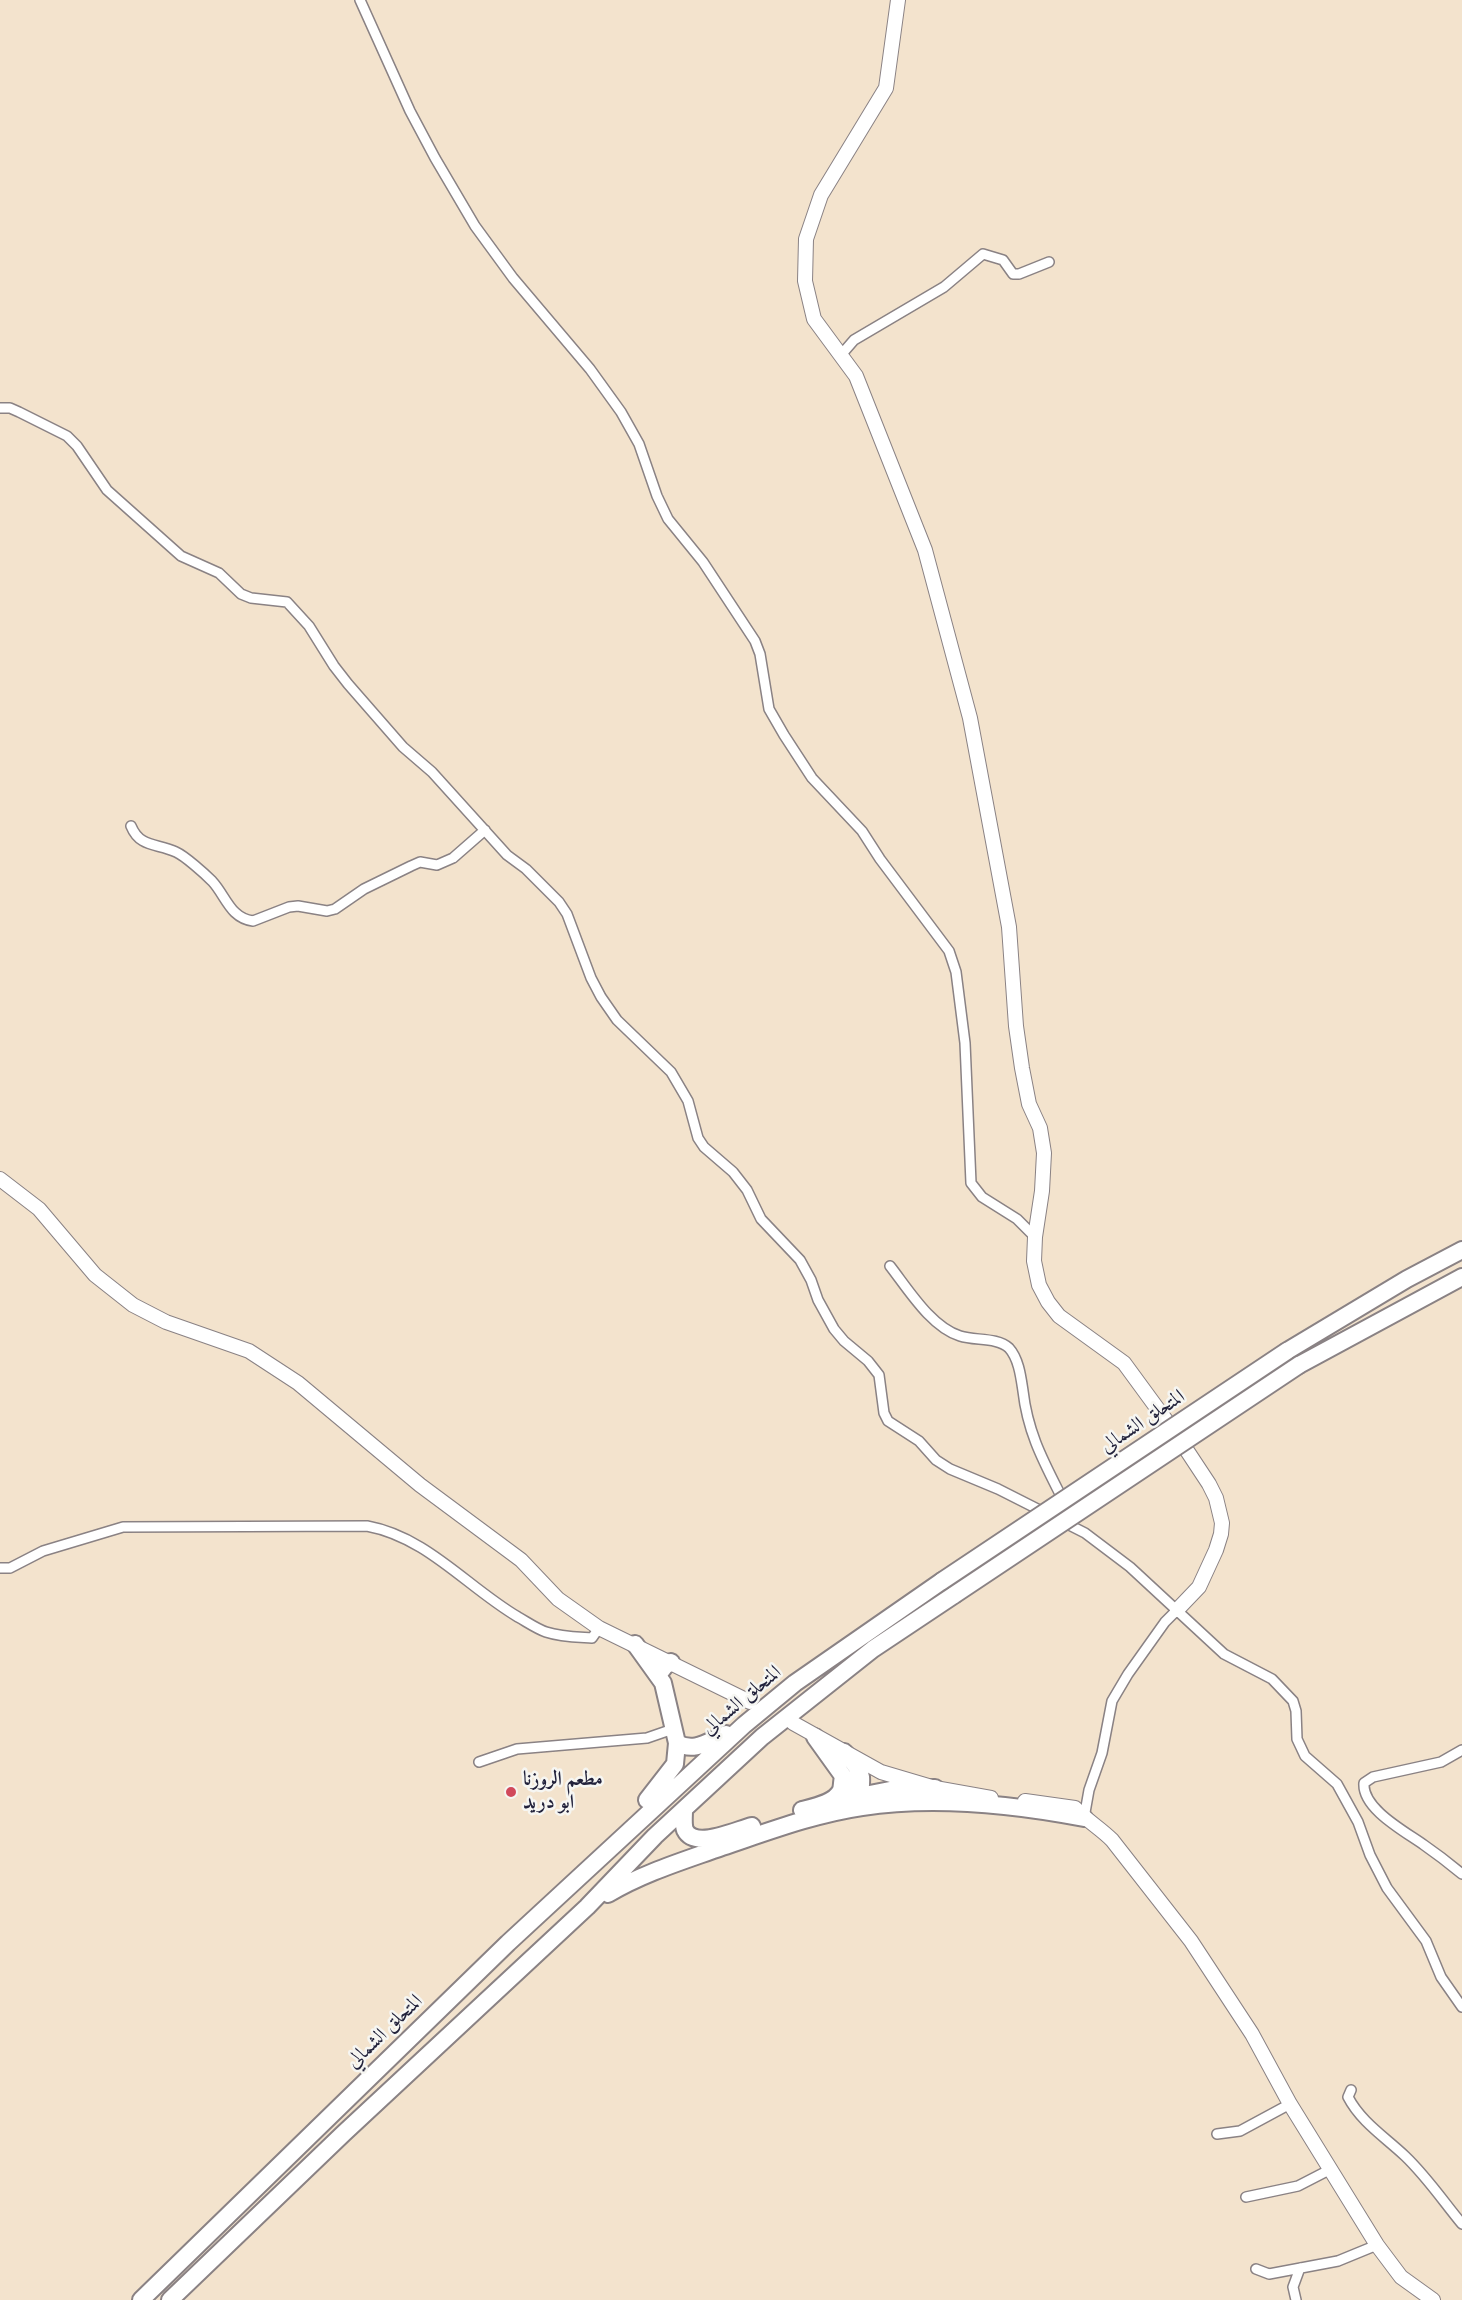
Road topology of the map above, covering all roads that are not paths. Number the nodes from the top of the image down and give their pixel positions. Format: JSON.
{"nodes":[{"id":1,"x":360,"y":0,"type":"edge"},
{"id":2,"x":898,"y":0,"type":"edge"},
{"id":3,"x":1049,"y":262,"type":"dead end"},
{"id":4,"x":841,"y":355,"type":"junction"},
{"id":5,"x":0,"y":408,"type":"edge"},
{"id":6,"x":131,"y":826,"type":"dead end"},
{"id":7,"x":485,"y":830,"type":"junction"},
{"id":8,"x":0,"y":1179,"type":"edge"},
{"id":9,"x":1035,"y":1237,"type":"junction"},
{"id":10,"x":1462,"y":1250,"type":"edge"},
{"id":11,"x":890,"y":1266,"type":"dead end"},
{"id":12,"x":1462,"y":1277,"type":"edge"},
{"id":13,"x":1077,"y":1529,"type":"junction"},
{"id":14,"x":0,"y":1568,"type":"edge"},
{"id":15,"x":1177,"y":1610,"type":"junction"},
{"id":16,"x":599,"y":1628,"type":"junction"},
{"id":17,"x":635,"y":1644,"type":"junction"},
{"id":18,"x":671,"y":1662,"type":"junction"},
{"id":19,"x":658,"y":1675,"type":"junction"},
{"id":20,"x":750,"y":1702,"type":"dead end"},
{"id":21,"x":793,"y":1724,"type":"dead end"},
{"id":22,"x":740,"y":1728,"type":"junction"},
{"id":23,"x":675,"y":1736,"type":"junction"},
{"id":24,"x":815,"y":1737,"type":"junction"},
{"id":25,"x":1462,"y":1750,"type":"edge"},
{"id":26,"x":844,"y":1752,"type":"junction"},
{"id":27,"x":479,"y":1762,"type":"dead end"},
{"id":28,"x":843,"y":1776,"type":"junction"},
{"id":29,"x":935,"y":1788,"type":"junction"},
{"id":30,"x":865,"y":1803,"type":"junction"},
{"id":31,"x":824,"y":1804,"type":"junction"},
{"id":32,"x":684,"y":1811,"type":"junction"},
{"id":33,"x":1084,"y":1818,"type":"junction"},
{"id":34,"x":597,"y":1859,"type":"junction"},
{"id":35,"x":1462,"y":1874,"type":"edge"},
{"id":36,"x":587,"y":1907,"type":"junction"},
{"id":37,"x":1462,"y":2007,"type":"edge"},
{"id":38,"x":1351,"y":2090,"type":"dead end"},
{"id":39,"x":1290,"y":2104,"type":"junction"},
{"id":40,"x":1217,"y":2134,"type":"dead end"},
{"id":41,"x":1331,"y":2169,"type":"junction"},
{"id":42,"x":1246,"y":2197,"type":"dead end"},
{"id":43,"x":1462,"y":2224,"type":"edge"},
{"id":44,"x":1377,"y":2245,"type":"junction"},
{"id":45,"x":1300,"y":2268,"type":"junction"},
{"id":46,"x":1256,"y":2269,"type":"dead end"},
{"id":47,"x":141,"y":2300,"type":"edge"},
{"id":48,"x":170,"y":2300,"type":"edge"},
{"id":49,"x":1296,"y":2300,"type":"edge"},
{"id":50,"x":1433,"y":2300,"type":"edge"}],
"edges":[{"from":1,"to":9,"type":"street"},
{"from":2,"to":4,"type":"main road"},
{"from":3,"to":4,"type":"street"},
{"from":4,"to":9,"type":"main road"},
{"from":5,"to":7,"type":"street"},
{"from":6,"to":7,"type":"street"},
{"from":7,"to":13,"type":"street"},
{"from":8,"to":16,"type":"main road"},
{"from":9,"to":15,"type":"main road"},
{"from":10,"to":22,"type":"highway","name":"المتحلق الشمالي","bridge":true},
{"from":11,"to":13,"type":"street"},
{"from":12,"to":32,"type":"highway","name":"المتحلق الشمالي","bridge":true},
{"from":13,"to":15,"type":"street"},
{"from":14,"to":16,"type":"street"},
{"from":15,"to":33,"type":"street"},
{"from":15,"to":37,"type":"street"},
{"from":16,"to":17,"type":"main road"},
{"from":17,"to":18,"type":"main road"},
{"from":17,"to":19,"type":"highway"},
{"from":18,"to":19,"type":"highway"},
{"from":18,"to":20,"type":"main road"},
{"from":19,"to":23,"type":"highway"},
{"from":21,"to":24,"type":"main road"},
{"from":22,"to":23,"type":"highway"},
{"from":22,"to":34,"type":"highway","name":"المتحلق الشمالي"},
{"from":23,"to":27,"type":"street"},
{"from":23,"to":34,"type":"highway"},
{"from":24,"to":26,"type":"main road"},
{"from":24,"to":28,"type":"highway"},
{"from":25,"to":35,"type":"street"},
{"from":26,"to":29,"type":"main road"},
{"from":26,"to":30,"type":"highway"},
{"from":28,"to":30,"type":"highway"},
{"from":28,"to":31,"type":"highway"},
{"from":29,"to":30,"type":"highway"},
{"from":29,"to":33,"type":"main road"},
{"from":30,"to":31,"type":"highway"},
{"from":30,"to":33,"type":"highway"},
{"from":30,"to":36,"type":"highway"},
{"from":31,"to":32,"type":"highway"},
{"from":32,"to":36,"type":"highway","name":"المتحلق الشمالي"},
{"from":33,"to":39,"type":"main road"},
{"from":34,"to":47,"type":"highway","name":"المتحلق الشمالي"},
{"from":36,"to":48,"type":"highway","name":"المتحلق الشمالي"},
{"from":38,"to":43,"type":"street"},
{"from":39,"to":40,"type":"street"},
{"from":39,"to":41,"type":"main road"},
{"from":41,"to":42,"type":"street"},
{"from":41,"to":44,"type":"main road"},
{"from":44,"to":45,"type":"street"},
{"from":44,"to":50,"type":"main road"},
{"from":45,"to":46,"type":"street"},
{"from":45,"to":49,"type":"street"}]}
